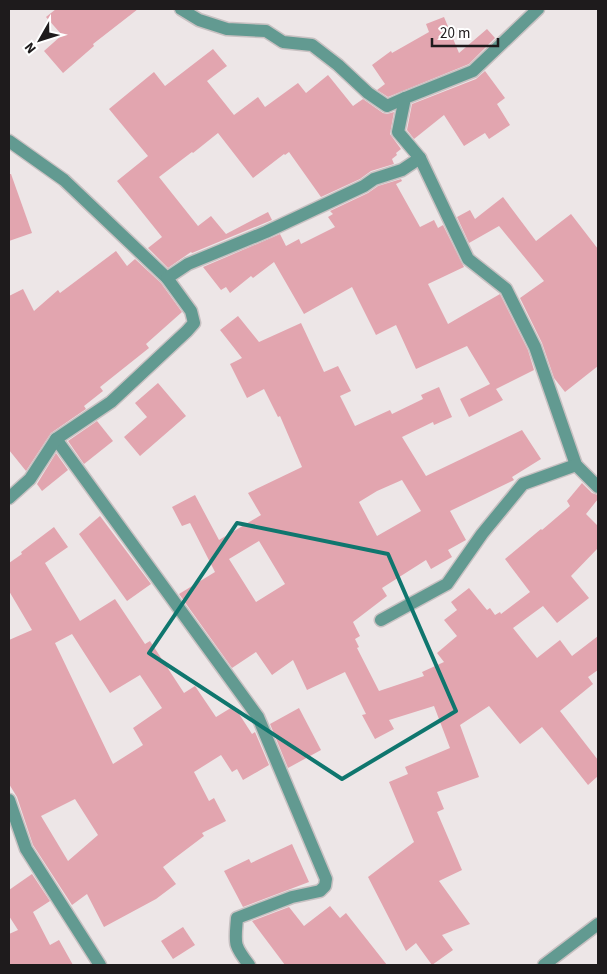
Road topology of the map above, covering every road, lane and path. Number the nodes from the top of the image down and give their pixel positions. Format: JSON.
{"nodes":[{"id":1,"x":182,"y":9,"type":"edge"},
{"id":2,"x":538,"y":9,"type":"edge"},
{"id":3,"x":405,"y":98,"type":"junction"},
{"id":4,"x":9,"y":141,"type":"edge"},
{"id":5,"x":420,"y":158,"type":"junction"},
{"id":6,"x":166,"y":278,"type":"junction"},
{"id":7,"x":56,"y":439,"type":"junction"},
{"id":8,"x":576,"y":465,"type":"junction"},
{"id":9,"x":598,"y":487,"type":"edge"},
{"id":10,"x":9,"y":498,"type":"edge"},
{"id":11,"x":381,"y":620,"type":"dead end"},
{"id":12,"x":9,"y":800,"type":"edge"},
{"id":13,"x":598,"y":924,"type":"edge"},
{"id":14,"x":100,"y":965,"type":"edge"},
{"id":15,"x":249,"y":965,"type":"edge"},
{"id":16,"x":544,"y":965,"type":"edge"}],
"edges":[{"from":1,"to":3,"type":"street"},
{"from":2,"to":3,"type":"street"},
{"from":3,"to":5,"type":"street"},
{"from":4,"to":6,"type":"street"},
{"from":5,"to":6,"type":"street"},
{"from":5,"to":8,"type":"street"},
{"from":6,"to":7,"type":"street"},
{"from":7,"to":10,"type":"street"},
{"from":7,"to":15,"type":"street"},
{"from":8,"to":9,"type":"street"},
{"from":8,"to":11,"type":"street"},
{"from":12,"to":14,"type":"street"},
{"from":13,"to":16,"type":"street"}]}
